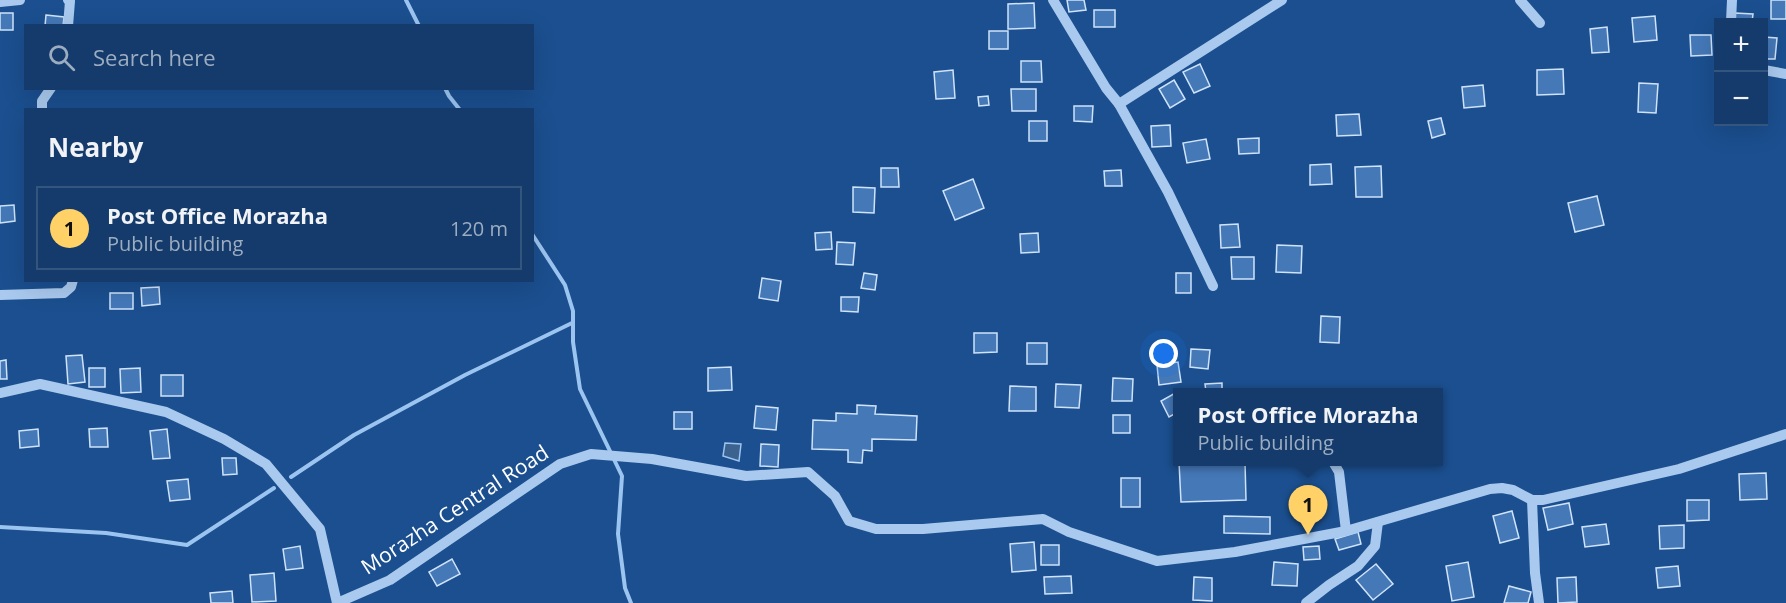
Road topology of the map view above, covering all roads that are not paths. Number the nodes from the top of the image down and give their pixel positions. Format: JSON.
{"nodes":[{"id":1,"x":20,"y":0,"type":"edge"},
{"id":2,"x":68,"y":0,"type":"edge"},
{"id":3,"x":1053,"y":0,"type":"edge"},
{"id":4,"x":1282,"y":0,"type":"edge"},
{"id":5,"x":1520,"y":0,"type":"edge"},
{"id":6,"x":1732,"y":0,"type":"edge"},
{"id":7,"x":0,"y":2,"type":"edge"},
{"id":8,"x":1731,"y":18,"type":"edge"},
{"id":9,"x":1540,"y":23,"type":"dead end"},
{"id":10,"x":68,"y":24,"type":"edge"},
{"id":11,"x":1768,"y":71,"type":"edge"},
{"id":12,"x":1786,"y":74,"type":"edge"},
{"id":13,"x":50,"y":90,"type":"edge"},
{"id":14,"x":1119,"y":104,"type":"junction"},
{"id":15,"x":42,"y":108,"type":"edge"},
{"id":16,"x":72,"y":282,"type":"edge"},
{"id":17,"x":1213,"y":285,"type":"dead end"},
{"id":18,"x":0,"y":295,"type":"edge"},
{"id":19,"x":0,"y":393,"type":"edge"},
{"id":20,"x":1786,"y":434,"type":"edge"},
{"id":21,"x":1335,"y":466,"type":"edge"},
{"id":22,"x":1532,"y":500,"type":"junction"},
{"id":23,"x":1378,"y":522,"type":"junction"},
{"id":24,"x":1346,"y":531,"type":"junction"},
{"id":25,"x":337,"y":603,"type":"edge"},
{"id":26,"x":1306,"y":603,"type":"edge"},
{"id":27,"x":1539,"y":603,"type":"edge"}],
"edges":[{"from":1,"to":7,"type":"street"},
{"from":2,"to":10,"type":"street"},
{"from":3,"to":14,"type":"street"},
{"from":4,"to":14,"type":"street"},
{"from":5,"to":9,"type":"street"},
{"from":6,"to":8,"type":"street"},
{"from":11,"to":12,"type":"street"},
{"from":13,"to":15,"type":"street"},
{"from":14,"to":17,"type":"street"},
{"from":16,"to":18,"type":"street"},
{"from":19,"to":25,"type":"street"},
{"from":20,"to":22,"type":"street"},
{"from":21,"to":24,"type":"street"},
{"from":22,"to":23,"type":"street","name":"Morazha Central Road"},
{"from":22,"to":27,"type":"street"},
{"from":23,"to":24,"type":"street","name":"Morazha Central Road"},
{"from":23,"to":26,"type":"street"},
{"from":24,"to":25,"type":"street","name":"Morazha Central Road"}]}
